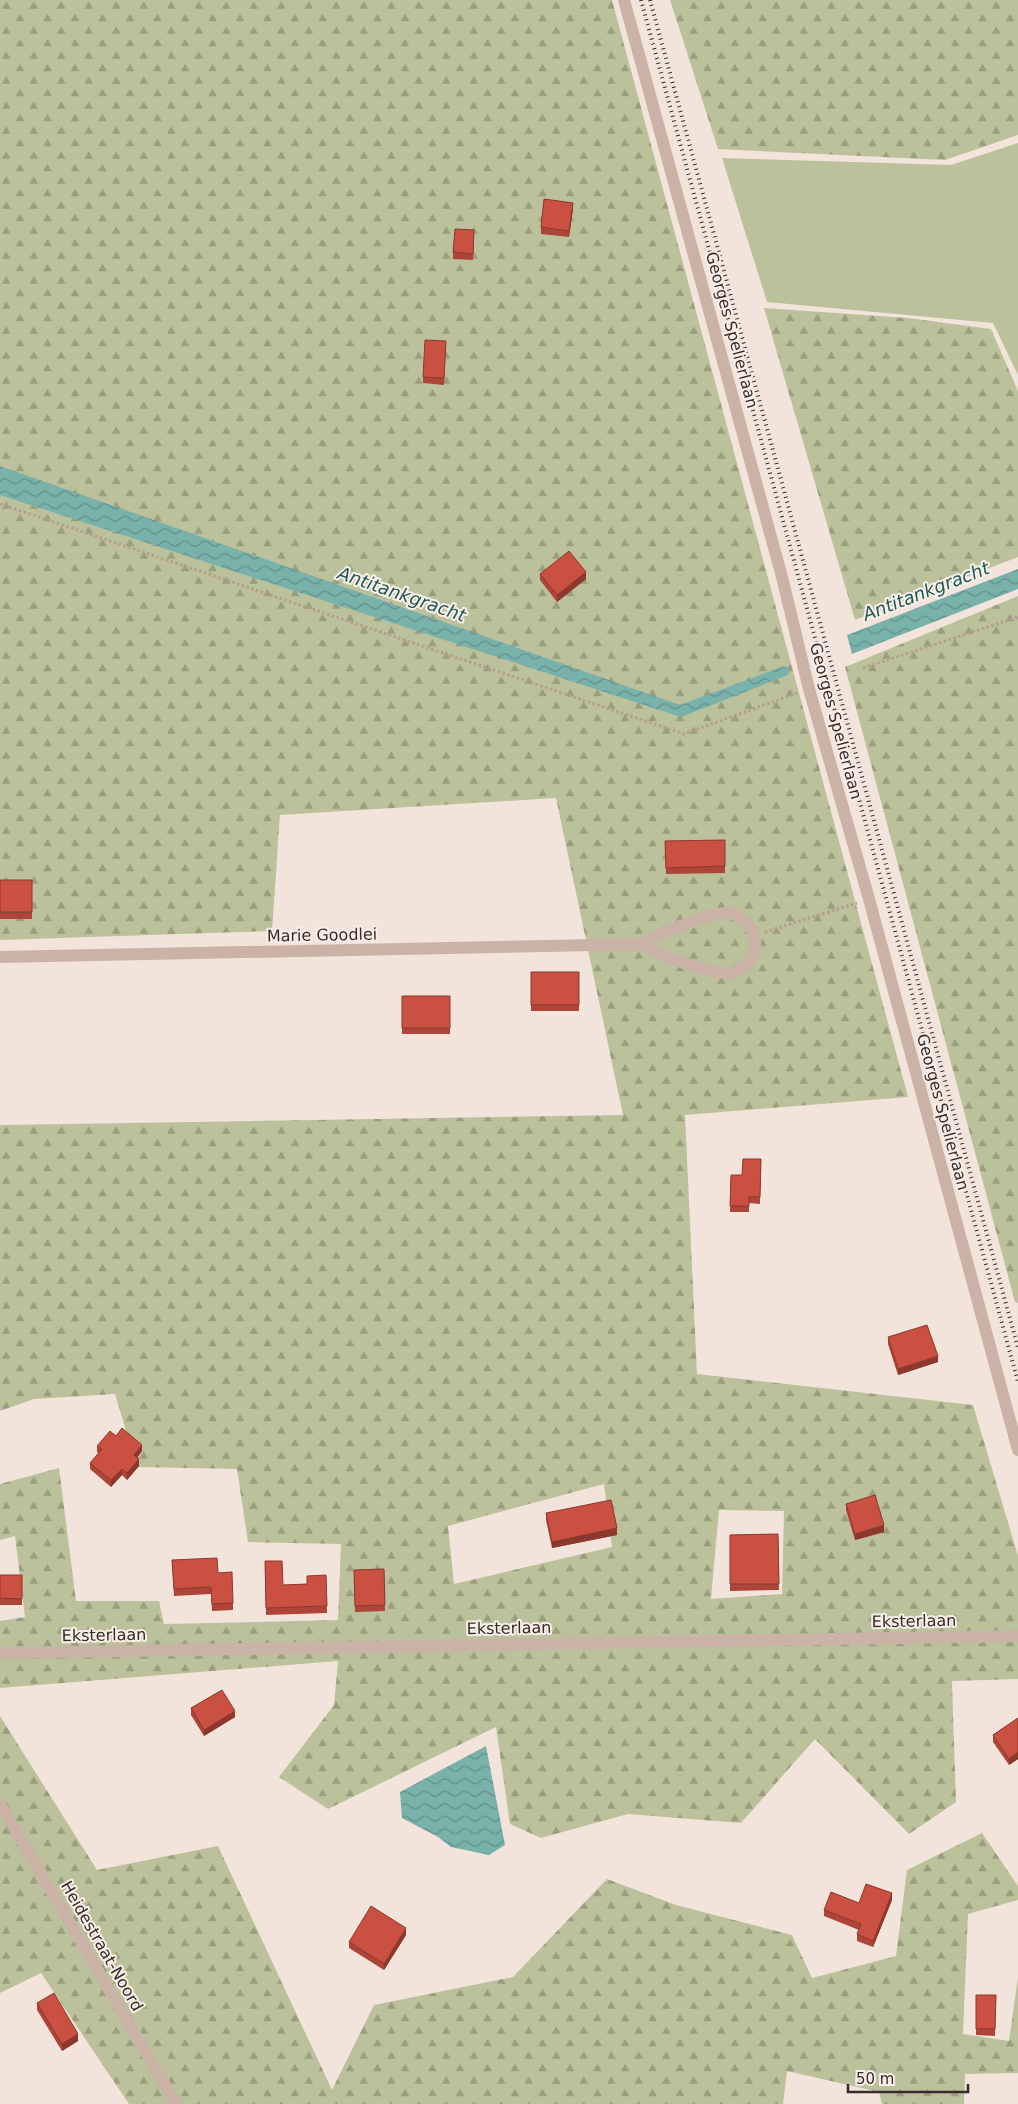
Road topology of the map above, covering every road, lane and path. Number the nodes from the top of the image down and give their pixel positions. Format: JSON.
{"nodes":[{"id":1,"x":624,"y":0,"type":"edge"},
{"id":2,"x":0,"y":504,"type":"edge"},
{"id":3,"x":1018,"y":617,"type":"edge"},
{"id":4,"x":863,"y":668,"type":"dead end"},
{"id":5,"x":809,"y":689,"type":"junction"},
{"id":6,"x":869,"y":899,"type":"junction"},
{"id":7,"x":755,"y":935,"type":"junction"},
{"id":8,"x":645,"y":944,"type":"junction"},
{"id":9,"x":0,"y":957,"type":"edge"},
{"id":10,"x":1018,"y":1450,"type":"edge"},
{"id":11,"x":1018,"y":1636,"type":"edge"},
{"id":12,"x":0,"y":1653,"type":"edge"},
{"id":13,"x":0,"y":1804,"type":"edge"},
{"id":14,"x":176,"y":2104,"type":"edge"}],
"edges":[{"from":1,"to":5,"type":"street","name":"Georges Spelierlaan"},
{"from":2,"to":5,"type":"path"},
{"from":3,"to":4,"type":"path"},
{"from":5,"to":6,"type":"street","name":"Georges Spelierlaan"},
{"from":6,"to":7,"type":"path"},
{"from":6,"to":10,"type":"street","name":"Georges Spelierlaan"},
{"from":7,"to":8,"type":"street"},
{"from":7,"to":8,"type":"street","name":"Marie Goodlei"},
{"from":8,"to":9,"type":"street","name":"Marie Goodlei"},
{"from":11,"to":12,"type":"street","name":"Eksterlaan"},
{"from":13,"to":14,"type":"street","name":"Heidestraat-Noord"}]}
